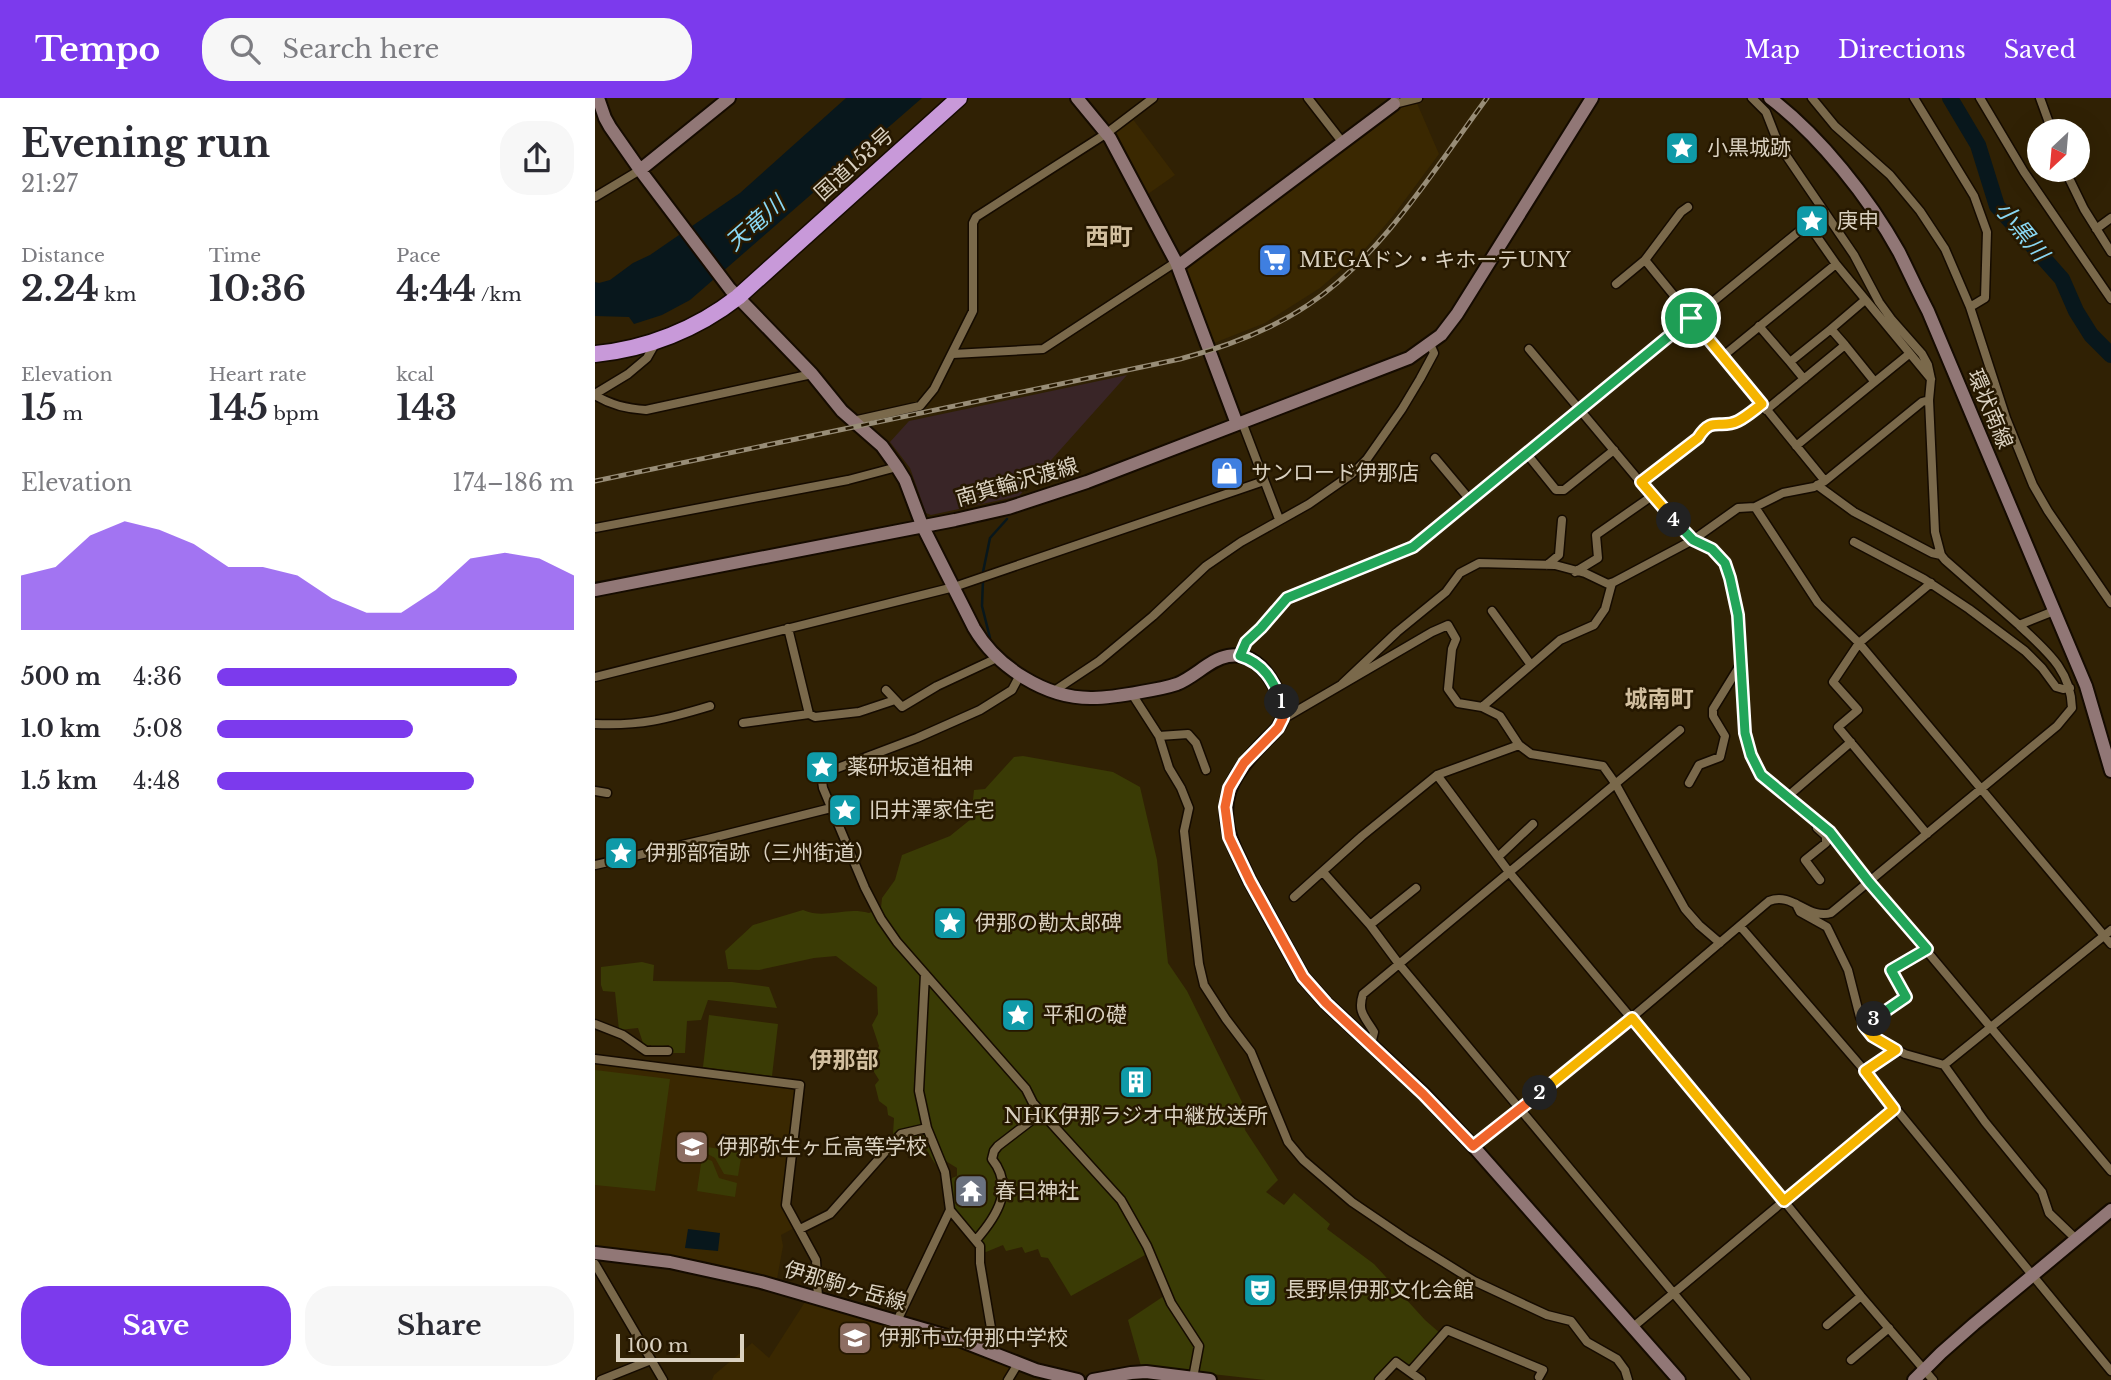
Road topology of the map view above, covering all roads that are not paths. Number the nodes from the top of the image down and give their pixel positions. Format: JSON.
{"nodes":[{"id":1,"x":598,"y":98,"type":"edge"},
{"id":2,"x":729,"y":98,"type":"edge"},
{"id":3,"x":959,"y":98,"type":"edge"},
{"id":4,"x":1077,"y":98,"type":"edge"},
{"id":5,"x":1153,"y":98,"type":"edge"},
{"id":6,"x":1308,"y":98,"type":"edge"},
{"id":7,"x":1418,"y":98,"type":"edge"},
{"id":8,"x":1592,"y":98,"type":"edge"},
{"id":9,"x":1752,"y":98,"type":"edge"},
{"id":10,"x":1770,"y":98,"type":"edge"},
{"id":11,"x":1812,"y":98,"type":"edge"},
{"id":12,"x":1914,"y":98,"type":"edge"},
{"id":13,"x":1980,"y":98,"type":"edge"},
{"id":14,"x":2040,"y":98,"type":"edge"},
{"id":15,"x":1395,"y":101,"type":"edge"},
{"id":16,"x":2048,"y":119,"type":"edge"},
{"id":17,"x":1107,"y":133,"type":"junction"},
{"id":18,"x":1343,"y":143,"type":"junction"},
{"id":19,"x":642,"y":172,"type":"junction"},
{"id":20,"x":2071,"y":182,"type":"edge"},
{"id":21,"x":595,"y":197,"type":"edge"},
{"id":22,"x":1688,"y":207,"type":"dead end"},
{"id":23,"x":2111,"y":218,"type":"edge"},
{"id":24,"x":2096,"y":229,"type":"junction"},
{"id":25,"x":2111,"y":252,"type":"edge"},
{"id":26,"x":1645,"y":260,"type":"junction"},
{"id":27,"x":1177,"y":264,"type":"junction"},
{"id":28,"x":1836,"y":264,"type":"junction"},
{"id":29,"x":1616,"y":284,"type":"dead end"},
{"id":30,"x":734,"y":293,"type":"junction"},
{"id":31,"x":2111,"y":299,"type":"edge"},
{"id":32,"x":1865,"y":300,"type":"junction"},
{"id":33,"x":1971,"y":307,"type":"junction"},
{"id":34,"x":1691,"y":318,"type":"junction"},
{"id":35,"x":1759,"y":326,"type":"junction"},
{"id":36,"x":1831,"y":329,"type":"junction"},
{"id":37,"x":657,"y":341,"type":"junction"},
{"id":38,"x":1430,"y":344,"type":"junction"},
{"id":39,"x":1845,"y":345,"type":"junction"},
{"id":40,"x":1529,"y":349,"type":"dead end"},
{"id":41,"x":595,"y":354,"type":"edge"},
{"id":42,"x":953,"y":354,"type":"junction"},
{"id":43,"x":1909,"y":354,"type":"junction"},
{"id":44,"x":1722,"y":357,"type":"junction"},
{"id":45,"x":1790,"y":362,"type":"junction"},
{"id":46,"x":812,"y":374,"type":"junction"},
{"id":47,"x":1804,"y":379,"type":"junction"},
{"id":48,"x":1931,"y":379,"type":"junction"},
{"id":49,"x":1874,"y":381,"type":"junction"},
{"id":50,"x":595,"y":394,"type":"edge"},
{"id":51,"x":1929,"y":400,"type":"junction"},
{"id":52,"x":1764,"y":407,"type":"junction"},
{"id":53,"x":1580,"y":410,"type":"junction"},
{"id":54,"x":853,"y":421,"type":"junction"},
{"id":55,"x":1239,"y":423,"type":"junction"},
{"id":56,"x":1796,"y":446,"type":"junction"},
{"id":57,"x":1614,"y":450,"type":"junction"},
{"id":58,"x":1527,"y":454,"type":"junction"},
{"id":59,"x":1435,"y":458,"type":"dead end"},
{"id":60,"x":897,"y":467,"type":"junction"},
{"id":61,"x":1264,"y":481,"type":"junction"},
{"id":62,"x":1641,"y":482,"type":"junction"},
{"id":63,"x":1821,"y":483,"type":"junction"},
{"id":64,"x":1652,"y":496,"type":"junction"},
{"id":65,"x":1471,"y":501,"type":"junction"},
{"id":66,"x":1755,"y":507,"type":"junction"},
{"id":67,"x":1279,"y":519,"type":"junction"},
{"id":68,"x":1562,"y":520,"type":"dead end"},
{"id":69,"x":922,"y":525,"type":"junction"},
{"id":70,"x":595,"y":527,"type":"edge"},
{"id":71,"x":1693,"y":540,"type":"junction"},
{"id":72,"x":1854,"y":542,"type":"dead end"},
{"id":73,"x":1941,"y":555,"type":"junction"},
{"id":74,"x":1547,"y":565,"type":"junction"},
{"id":75,"x":1574,"y":572,"type":"junction"},
{"id":76,"x":1612,"y":583,"type":"junction"},
{"id":77,"x":1931,"y":583,"type":"junction"},
{"id":78,"x":954,"y":587,"type":"junction"},
{"id":79,"x":595,"y":590,"type":"edge"},
{"id":80,"x":2111,"y":603,"type":"edge"},
{"id":81,"x":1492,"y":611,"type":"dead end"},
{"id":82,"x":2054,"y":611,"type":"junction"},
{"id":83,"x":2019,"y":625,"type":"junction"},
{"id":84,"x":788,"y":628,"type":"junction"},
{"id":85,"x":1859,"y":643,"type":"junction"},
{"id":86,"x":1240,"y":656,"type":"junction"},
{"id":87,"x":997,"y":658,"type":"junction"},
{"id":88,"x":1742,"y":662,"type":"junction"},
{"id":89,"x":1531,"y":665,"type":"junction"},
{"id":90,"x":1020,"y":675,"type":"junction"},
{"id":91,"x":595,"y":677,"type":"edge"},
{"id":92,"x":1342,"y":684,"type":"junction"},
{"id":93,"x":2070,"y":688,"type":"junction"},
{"id":94,"x":886,"y":690,"type":"dead end"},
{"id":95,"x":1054,"y":691,"type":"junction"},
{"id":96,"x":1132,"y":694,"type":"junction"},
{"id":97,"x":895,"y":700,"type":"junction"},
{"id":98,"x":710,"y":706,"type":"dead end"},
{"id":99,"x":1482,"y":707,"type":"junction"},
{"id":100,"x":809,"y":714,"type":"junction"},
{"id":101,"x":1283,"y":718,"type":"junction"},
{"id":102,"x":743,"y":723,"type":"dead end"},
{"id":103,"x":595,"y":724,"type":"edge"},
{"id":104,"x":1680,"y":730,"type":"dead end"},
{"id":105,"x":1159,"y":736,"type":"junction"},
{"id":106,"x":1851,"y":742,"type":"junction"},
{"id":107,"x":1520,"y":745,"type":"junction"},
{"id":108,"x":1206,"y":770,"type":"dead end"},
{"id":109,"x":2111,"y":771,"type":"edge"},
{"id":110,"x":1437,"y":775,"type":"junction"},
{"id":111,"x":1615,"y":783,"type":"junction"},
{"id":112,"x":1689,"y":783,"type":"dead end"},
{"id":113,"x":1981,"y":789,"type":"junction"},
{"id":114,"x":595,"y":792,"type":"edge"},
{"id":115,"x":607,"y":793,"type":"dead end"},
{"id":116,"x":1787,"y":797,"type":"junction"},
{"id":117,"x":1798,"y":806,"type":"junction"},
{"id":118,"x":831,"y":808,"type":"junction"},
{"id":119,"x":1533,"y":824,"type":"dead end"},
{"id":120,"x":1927,"y":834,"type":"junction"},
{"id":121,"x":1498,"y":857,"type":"junction"},
{"id":122,"x":595,"y":865,"type":"edge"},
{"id":123,"x":1323,"y":872,"type":"junction"},
{"id":124,"x":1509,"y":872,"type":"junction"},
{"id":125,"x":1820,"y":880,"type":"dead end"},
{"id":126,"x":1869,"y":882,"type":"junction"},
{"id":127,"x":1416,"y":888,"type":"dead end"},
{"id":128,"x":1294,"y":897,"type":"dead end"},
{"id":129,"x":1796,"y":904,"type":"junction"},
{"id":130,"x":1370,"y":925,"type":"junction"},
{"id":131,"x":1740,"y":926,"type":"junction"},
{"id":132,"x":2108,"y":933,"type":"edge"},
{"id":133,"x":1720,"y":943,"type":"junction"},
{"id":134,"x":2111,"y":944,"type":"edge"},
{"id":135,"x":1927,"y":949,"type":"junction"},
{"id":136,"x":1399,"y":964,"type":"junction"},
{"id":137,"x":925,"y":974,"type":"junction"},
{"id":138,"x":1632,"y":1018,"type":"junction"},
{"id":139,"x":595,"y":1024,"type":"edge"},
{"id":140,"x":1864,"y":1026,"type":"junction"},
{"id":141,"x":1991,"y":1027,"type":"junction"},
{"id":142,"x":1371,"y":1044,"type":"junction"},
{"id":143,"x":1896,"y":1050,"type":"junction"},
{"id":144,"x":668,"y":1051,"type":"dead end"},
{"id":145,"x":595,"y":1059,"type":"edge"},
{"id":146,"x":1944,"y":1065,"type":"junction"},
{"id":147,"x":1865,"y":1071,"type":"junction"},
{"id":148,"x":1894,"y":1109,"type":"junction"},
{"id":149,"x":1521,"y":1110,"type":"junction"},
{"id":150,"x":1041,"y":1113,"type":"junction"},
{"id":151,"x":927,"y":1128,"type":"junction"},
{"id":152,"x":1473,"y":1146,"type":"junction"},
{"id":153,"x":2111,"y":1171,"type":"edge"},
{"id":154,"x":1784,"y":1201,"type":"junction"},
{"id":155,"x":950,"y":1210,"type":"junction"},
{"id":156,"x":2111,"y":1210,"type":"edge"},
{"id":157,"x":800,"y":1229,"type":"junction"},
{"id":158,"x":2076,"y":1239,"type":"junction"},
{"id":159,"x":977,"y":1240,"type":"junction"},
{"id":160,"x":595,"y":1253,"type":"edge"},
{"id":161,"x":595,"y":1264,"type":"edge"},
{"id":162,"x":2032,"y":1276,"type":"junction"},
{"id":163,"x":1674,"y":1292,"type":"junction"},
{"id":164,"x":1861,"y":1296,"type":"junction"},
{"id":165,"x":818,"y":1298,"type":"junction"},
{"id":166,"x":897,"y":1321,"type":"junction"},
{"id":167,"x":1827,"y":1325,"type":"dead end"},
{"id":168,"x":1633,"y":1327,"type":"junction"},
{"id":169,"x":1889,"y":1328,"type":"junction"},
{"id":170,"x":991,"y":1352,"type":"junction"},
{"id":171,"x":651,"y":1360,"type":"junction"},
{"id":172,"x":1851,"y":1360,"type":"dead end"},
{"id":173,"x":1019,"y":1362,"type":"junction"},
{"id":174,"x":1924,"y":1369,"type":"junction"},
{"id":175,"x":2111,"y":1371,"type":"edge"},
{"id":176,"x":1410,"y":1372,"type":"junction"},
{"id":177,"x":1193,"y":1378,"type":"junction"},
{"id":178,"x":1539,"y":1379,"type":"edge"},
{"id":179,"x":601,"y":1380,"type":"edge"},
{"id":180,"x":663,"y":1380,"type":"edge"},
{"id":181,"x":1008,"y":1380,"type":"edge"},
{"id":182,"x":1078,"y":1380,"type":"edge"},
{"id":183,"x":1093,"y":1380,"type":"edge"},
{"id":184,"x":1210,"y":1380,"type":"edge"},
{"id":185,"x":1380,"y":1380,"type":"edge"},
{"id":186,"x":1420,"y":1380,"type":"edge"},
{"id":187,"x":1628,"y":1380,"type":"edge"},
{"id":188,"x":1679,"y":1380,"type":"edge"},
{"id":189,"x":1746,"y":1380,"type":"edge"},
{"id":190,"x":1914,"y":1380,"type":"edge"},
{"id":191,"x":1933,"y":1380,"type":"edge"}],
"edges":[{"from":1,"to":19,"type":"street"},
{"from":2,"to":19,"type":"street"},
{"from":3,"to":30,"type":"highway","name":"国道153号"},
{"from":4,"to":17,"type":"street"},
{"from":5,"to":17,"type":"street"},
{"from":6,"to":18,"type":"street"},
{"from":7,"to":15,"type":"street"},
{"from":8,"to":38,"type":"street","name":"南箕輪沢渡線"},
{"from":9,"to":48,"type":"street"},
{"from":10,"to":82,"type":"street","name":"環状南線"},
{"from":11,"to":33,"type":"street"},
{"from":12,"to":33,"type":"street"},
{"from":13,"to":31,"type":"street"},
{"from":14,"to":16,"type":"street"},
{"from":15,"to":18,"type":"street"},
{"from":17,"to":27,"type":"street"},
{"from":17,"to":42,"type":"street"},
{"from":18,"to":27,"type":"street"},
{"from":19,"to":21,"type":"street"},
{"from":19,"to":30,"type":"street"},
{"from":20,"to":24,"type":"street"},
{"from":22,"to":26,"type":"street"},
{"from":23,"to":24,"type":"street"},
{"from":24,"to":25,"type":"street"},
{"from":26,"to":29,"type":"street"},
{"from":26,"to":34,"type":"street"},
{"from":27,"to":42,"type":"street"},
{"from":27,"to":55,"type":"street"},
{"from":28,"to":32,"type":"street"},
{"from":28,"to":34,"type":"street"},
{"from":28,"to":35,"type":"street"},
{"from":30,"to":37,"type":"highway","name":"国道153号"},
{"from":30,"to":46,"type":"street"},
{"from":32,"to":36,"type":"street"},
{"from":32,"to":43,"type":"street"},
{"from":33,"to":80,"type":"street"},
{"from":34,"to":44,"type":"street"},
{"from":34,"to":53,"type":"street"},
{"from":35,"to":44,"type":"street"},
{"from":35,"to":45,"type":"street"},
{"from":36,"to":39,"type":"street"},
{"from":36,"to":45,"type":"street"},
{"from":37,"to":41,"type":"highway","name":"国道153号"},
{"from":37,"to":50,"type":"street"},
{"from":38,"to":55,"type":"street","name":"南箕輪沢渡線"},
{"from":38,"to":67,"type":"street"},
{"from":39,"to":47,"type":"street"},
{"from":39,"to":49,"type":"street"},
{"from":40,"to":53,"type":"street"},
{"from":42,"to":54,"type":"street"},
{"from":43,"to":48,"type":"street"},
{"from":43,"to":49,"type":"street"},
{"from":44,"to":52,"type":"street"},
{"from":45,"to":47,"type":"street"},
{"from":46,"to":50,"type":"street"},
{"from":46,"to":54,"type":"street"},
{"from":47,"to":52,"type":"street"},
{"from":48,"to":51,"type":"street"},
{"from":49,"to":56,"type":"street"},
{"from":51,"to":63,"type":"street"},
{"from":51,"to":73,"type":"street"},
{"from":52,"to":56,"type":"street"},
{"from":52,"to":62,"type":"street"},
{"from":53,"to":57,"type":"street"},
{"from":53,"to":58,"type":"street"},
{"from":54,"to":60,"type":"street"},
{"from":55,"to":61,"type":"street"},
{"from":55,"to":69,"type":"street","name":"南箕輪沢渡線"},
{"from":56,"to":63,"type":"street"},
{"from":57,"to":58,"type":"street"},
{"from":57,"to":62,"type":"street"},
{"from":58,"to":65,"type":"street"},
{"from":59,"to":65,"type":"street"},
{"from":60,"to":69,"type":"street"},
{"from":60,"to":70,"type":"street"},
{"from":61,"to":67,"type":"street"},
{"from":61,"to":78,"type":"street"},
{"from":62,"to":64,"type":"street"},
{"from":63,"to":66,"type":"street"},
{"from":63,"to":73,"type":"street"},
{"from":64,"to":71,"type":"street"},
{"from":64,"to":75,"type":"street"},
{"from":65,"to":86,"type":"street"},
{"from":66,"to":71,"type":"street"},
{"from":66,"to":85,"type":"street"},
{"from":67,"to":95,"type":"street"},
{"from":68,"to":74,"type":"street"},
{"from":69,"to":78,"type":"street"},
{"from":69,"to":79,"type":"street","name":"南箕輪沢渡線"},
{"from":71,"to":76,"type":"street"},
{"from":71,"to":88,"type":"street"},
{"from":72,"to":77,"type":"street"},
{"from":73,"to":83,"type":"street"},
{"from":74,"to":75,"type":"street"},
{"from":74,"to":92,"type":"street"},
{"from":75,"to":76,"type":"street"},
{"from":76,"to":89,"type":"street"},
{"from":77,"to":85,"type":"street"},
{"from":77,"to":93,"type":"street"},
{"from":78,"to":84,"type":"street"},
{"from":78,"to":87,"type":"street"},
{"from":81,"to":89,"type":"street"},
{"from":82,"to":83,"type":"street"},
{"from":82,"to":109,"type":"street","name":"環状南線"},
{"from":83,"to":93,"type":"street"},
{"from":84,"to":91,"type":"street"},
{"from":84,"to":100,"type":"street"},
{"from":85,"to":106,"type":"street"},
{"from":85,"to":113,"type":"street"},
{"from":86,"to":96,"type":"street"},
{"from":86,"to":101,"type":"street"},
{"from":87,"to":90,"type":"street"},
{"from":87,"to":97,"type":"street"},
{"from":88,"to":112,"type":"street"},
{"from":88,"to":116,"type":"street"},
{"from":89,"to":99,"type":"street"},
{"from":90,"to":95,"type":"street"},
{"from":90,"to":118,"type":"street"},
{"from":92,"to":99,"type":"street"},
{"from":92,"to":101,"type":"street"},
{"from":93,"to":113,"type":"street"},
{"from":94,"to":97,"type":"street"},
{"from":95,"to":96,"type":"street"},
{"from":96,"to":105,"type":"street"},
{"from":97,"to":100,"type":"street"},
{"from":98,"to":103,"type":"street"},
{"from":99,"to":107,"type":"street"},
{"from":100,"to":102,"type":"street"},
{"from":101,"to":142,"type":"street"},
{"from":104,"to":111,"type":"street"},
{"from":105,"to":108,"type":"street"},
{"from":105,"to":187,"type":"street"},
{"from":106,"to":116,"type":"street"},
{"from":106,"to":120,"type":"street"},
{"from":107,"to":110,"type":"street"},
{"from":107,"to":111,"type":"street"},
{"from":110,"to":121,"type":"street"},
{"from":110,"to":123,"type":"street"},
{"from":111,"to":124,"type":"street"},
{"from":111,"to":133,"type":"street"},
{"from":113,"to":120,"type":"street"},
{"from":113,"to":132,"type":"street"},
{"from":114,"to":115,"type":"street"},
{"from":116,"to":117,"type":"street"},
{"from":117,"to":125,"type":"street"},
{"from":117,"to":126,"type":"street"},
{"from":118,"to":122,"type":"street"},
{"from":118,"to":137,"type":"street"},
{"from":119,"to":121,"type":"street"},
{"from":120,"to":126,"type":"street"},
{"from":121,"to":124,"type":"street"},
{"from":123,"to":128,"type":"street"},
{"from":123,"to":130,"type":"street"},
{"from":124,"to":136,"type":"street"},
{"from":124,"to":138,"type":"street"},
{"from":126,"to":129,"type":"street"},
{"from":126,"to":135,"type":"street"},
{"from":127,"to":130,"type":"street"},
{"from":129,"to":131,"type":"street"},
{"from":129,"to":140,"type":"street"},
{"from":130,"to":136,"type":"street"},
{"from":131,"to":133,"type":"street"},
{"from":131,"to":147,"type":"street"},
{"from":132,"to":134,"type":"street"},
{"from":132,"to":141,"type":"street"},
{"from":133,"to":138,"type":"street"},
{"from":135,"to":140,"type":"street"},
{"from":135,"to":141,"type":"street"},
{"from":136,"to":142,"type":"street"},
{"from":136,"to":149,"type":"street"},
{"from":137,"to":150,"type":"street"},
{"from":137,"to":151,"type":"street"},
{"from":138,"to":149,"type":"street"},
{"from":138,"to":154,"type":"street"},
{"from":139,"to":144,"type":"street"},
{"from":140,"to":143,"type":"street"},
{"from":141,"to":146,"type":"street"},
{"from":141,"to":153,"type":"street"},
{"from":142,"to":152,"type":"street"},
{"from":143,"to":146,"type":"street"},
{"from":143,"to":147,"type":"street"},
{"from":145,"to":157,"type":"street"},
{"from":146,"to":158,"type":"street"},
{"from":147,"to":148,"type":"street"},
{"from":148,"to":154,"type":"street"},
{"from":148,"to":162,"type":"street"},
{"from":149,"to":152,"type":"street"},
{"from":149,"to":163,"type":"street"},
{"from":150,"to":159,"type":"street"},
{"from":150,"to":177,"type":"street"},
{"from":151,"to":155,"type":"street"},
{"from":151,"to":157,"type":"street"},
{"from":152,"to":168,"type":"street"},
{"from":154,"to":163,"type":"street"},
{"from":154,"to":164,"type":"street"},
{"from":155,"to":159,"type":"street"},
{"from":155,"to":166,"type":"street"},
{"from":156,"to":158,"type":"street"},
{"from":157,"to":165,"type":"street"},
{"from":158,"to":162,"type":"street"},
{"from":159,"to":170,"type":"street"},
{"from":160,"to":165,"type":"street","name":"伊那駒ヶ岳線"},
{"from":161,"to":171,"type":"street"},
{"from":162,"to":174,"type":"street"},
{"from":162,"to":175,"type":"street"},
{"from":163,"to":168,"type":"street"},
{"from":163,"to":189,"type":"street"},
{"from":164,"to":167,"type":"street"},
{"from":164,"to":169,"type":"street"},
{"from":165,"to":166,"type":"street","name":"伊那駒ヶ岳線"},
{"from":166,"to":170,"type":"street","name":"伊那駒ヶ岳線"},
{"from":168,"to":188,"type":"street"},
{"from":169,"to":172,"type":"street"},
{"from":169,"to":174,"type":"street"},
{"from":170,"to":173,"type":"street","name":"伊那駒ヶ岳線"},
{"from":171,"to":179,"type":"street"},
{"from":171,"to":180,"type":"street"},
{"from":173,"to":181,"type":"street"},
{"from":173,"to":182,"type":"street","name":"伊那駒ヶ岳線"},
{"from":174,"to":190,"type":"street"},
{"from":174,"to":191,"type":"street"},
{"from":176,"to":178,"type":"street"},
{"from":176,"to":185,"type":"street"},
{"from":176,"to":186,"type":"street"},
{"from":177,"to":183,"type":"street"},
{"from":177,"to":184,"type":"street"}]}
